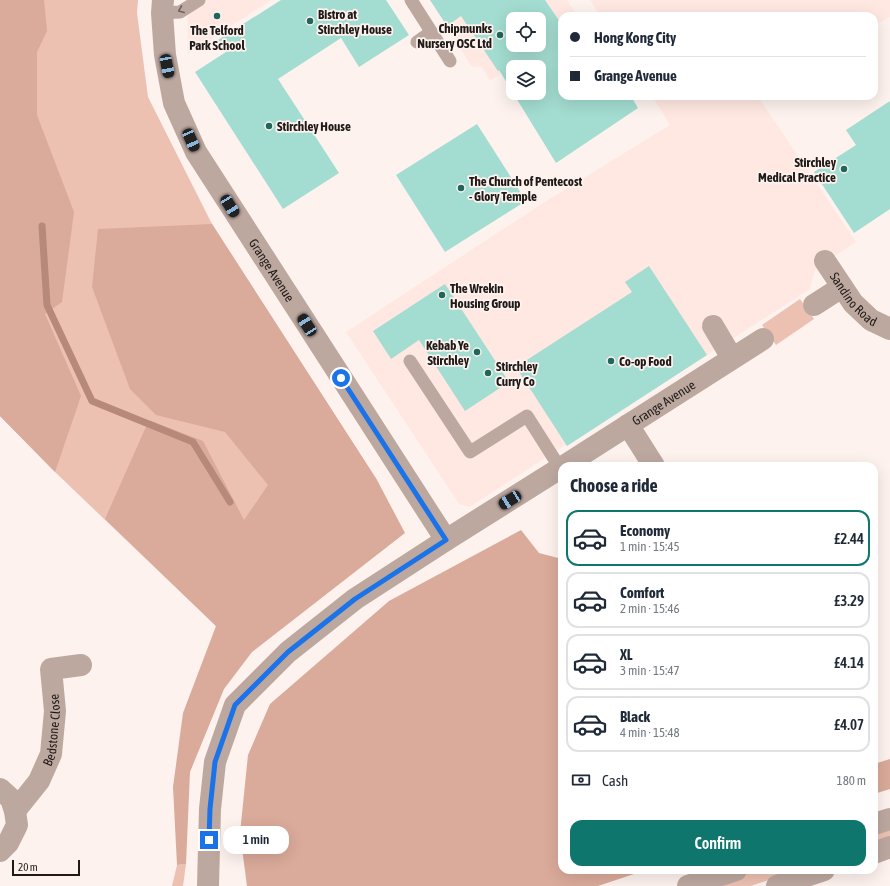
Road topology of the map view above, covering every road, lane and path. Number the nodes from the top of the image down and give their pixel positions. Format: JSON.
{"nodes":[{"id":1,"x":199,"y":0,"type":"edge"},
{"id":2,"x":411,"y":0,"type":"edge"},
{"id":3,"x":162,"y":7,"type":"edge"},
{"id":4,"x":431,"y":32,"type":"junction"},
{"id":5,"x":417,"y":42,"type":"dead end"},
{"id":6,"x":450,"y":60,"type":"dead end"},
{"id":7,"x":825,"y":262,"type":"dead end"},
{"id":8,"x":842,"y":287,"type":"junction"},
{"id":9,"x":814,"y":305,"type":"dead end"},
{"id":10,"x":713,"y":326,"type":"dead end"},
{"id":11,"x":890,"y":329,"type":"edge"},
{"id":12,"x":763,"y":338,"type":"dead end"},
{"id":13,"x":732,"y":358,"type":"junction"},
{"id":14,"x":410,"y":361,"type":"dead end"},
{"id":15,"x":628,"y":425,"type":"junction"},
{"id":16,"x":559,"y":462,"type":"edge"},
{"id":17,"x":570,"y":462,"type":"edge"},
{"id":18,"x":651,"y":462,"type":"edge"},
{"id":19,"x":558,"y":470,"type":"edge"},
{"id":20,"x":446,"y":540,"type":"junction"},
{"id":21,"x":81,"y":665,"type":"dead end"},
{"id":22,"x":0,"y":789,"type":"edge"},
{"id":23,"x":16,"y":812,"type":"junction"},
{"id":24,"x":890,"y":819,"type":"edge"},
{"id":25,"x":878,"y":823,"type":"edge"},
{"id":26,"x":890,"y":847,"type":"edge"},
{"id":27,"x":0,"y":851,"type":"edge"},
{"id":28,"x":878,"y":852,"type":"edge"},
{"id":29,"x":724,"y":874,"type":"edge"},
{"id":30,"x":812,"y":874,"type":"edge"},
{"id":31,"x":208,"y":886,"type":"edge"},
{"id":32,"x":688,"y":886,"type":"edge"},
{"id":33,"x":777,"y":886,"type":"edge"}],
"edges":[{"from":1,"to":3,"type":"lane","one_way":true},
{"from":2,"to":4,"type":"lane"},
{"from":3,"to":20,"type":"street","name":"Grange Avenue"},
{"from":4,"to":5,"type":"lane"},
{"from":4,"to":6,"type":"lane"},
{"from":7,"to":8,"type":"street","name":"Sandino Road"},
{"from":8,"to":9,"type":"street"},
{"from":8,"to":11,"type":"street","name":"Sandino Road"},
{"from":10,"to":13,"type":"street"},
{"from":12,"to":13,"type":"street","name":"Grange Avenue"},
{"from":13,"to":15,"type":"street","name":"Grange Avenue"},
{"from":14,"to":16,"type":"lane"},
{"from":15,"to":17,"type":"street","name":"Grange Avenue"},
{"from":15,"to":18,"type":"street"},
{"from":19,"to":20,"type":"street","name":"Grange Avenue"},
{"from":20,"to":31,"type":"street","name":"Grange Avenue"},
{"from":21,"to":23,"type":"street","name":"Bedstone Close"},
{"from":22,"to":23,"type":"street"},
{"from":23,"to":27,"type":"street"},
{"from":24,"to":25,"type":"street"},
{"from":26,"to":28,"type":"street"},
{"from":29,"to":32,"type":"street"},
{"from":30,"to":33,"type":"street"}]}
